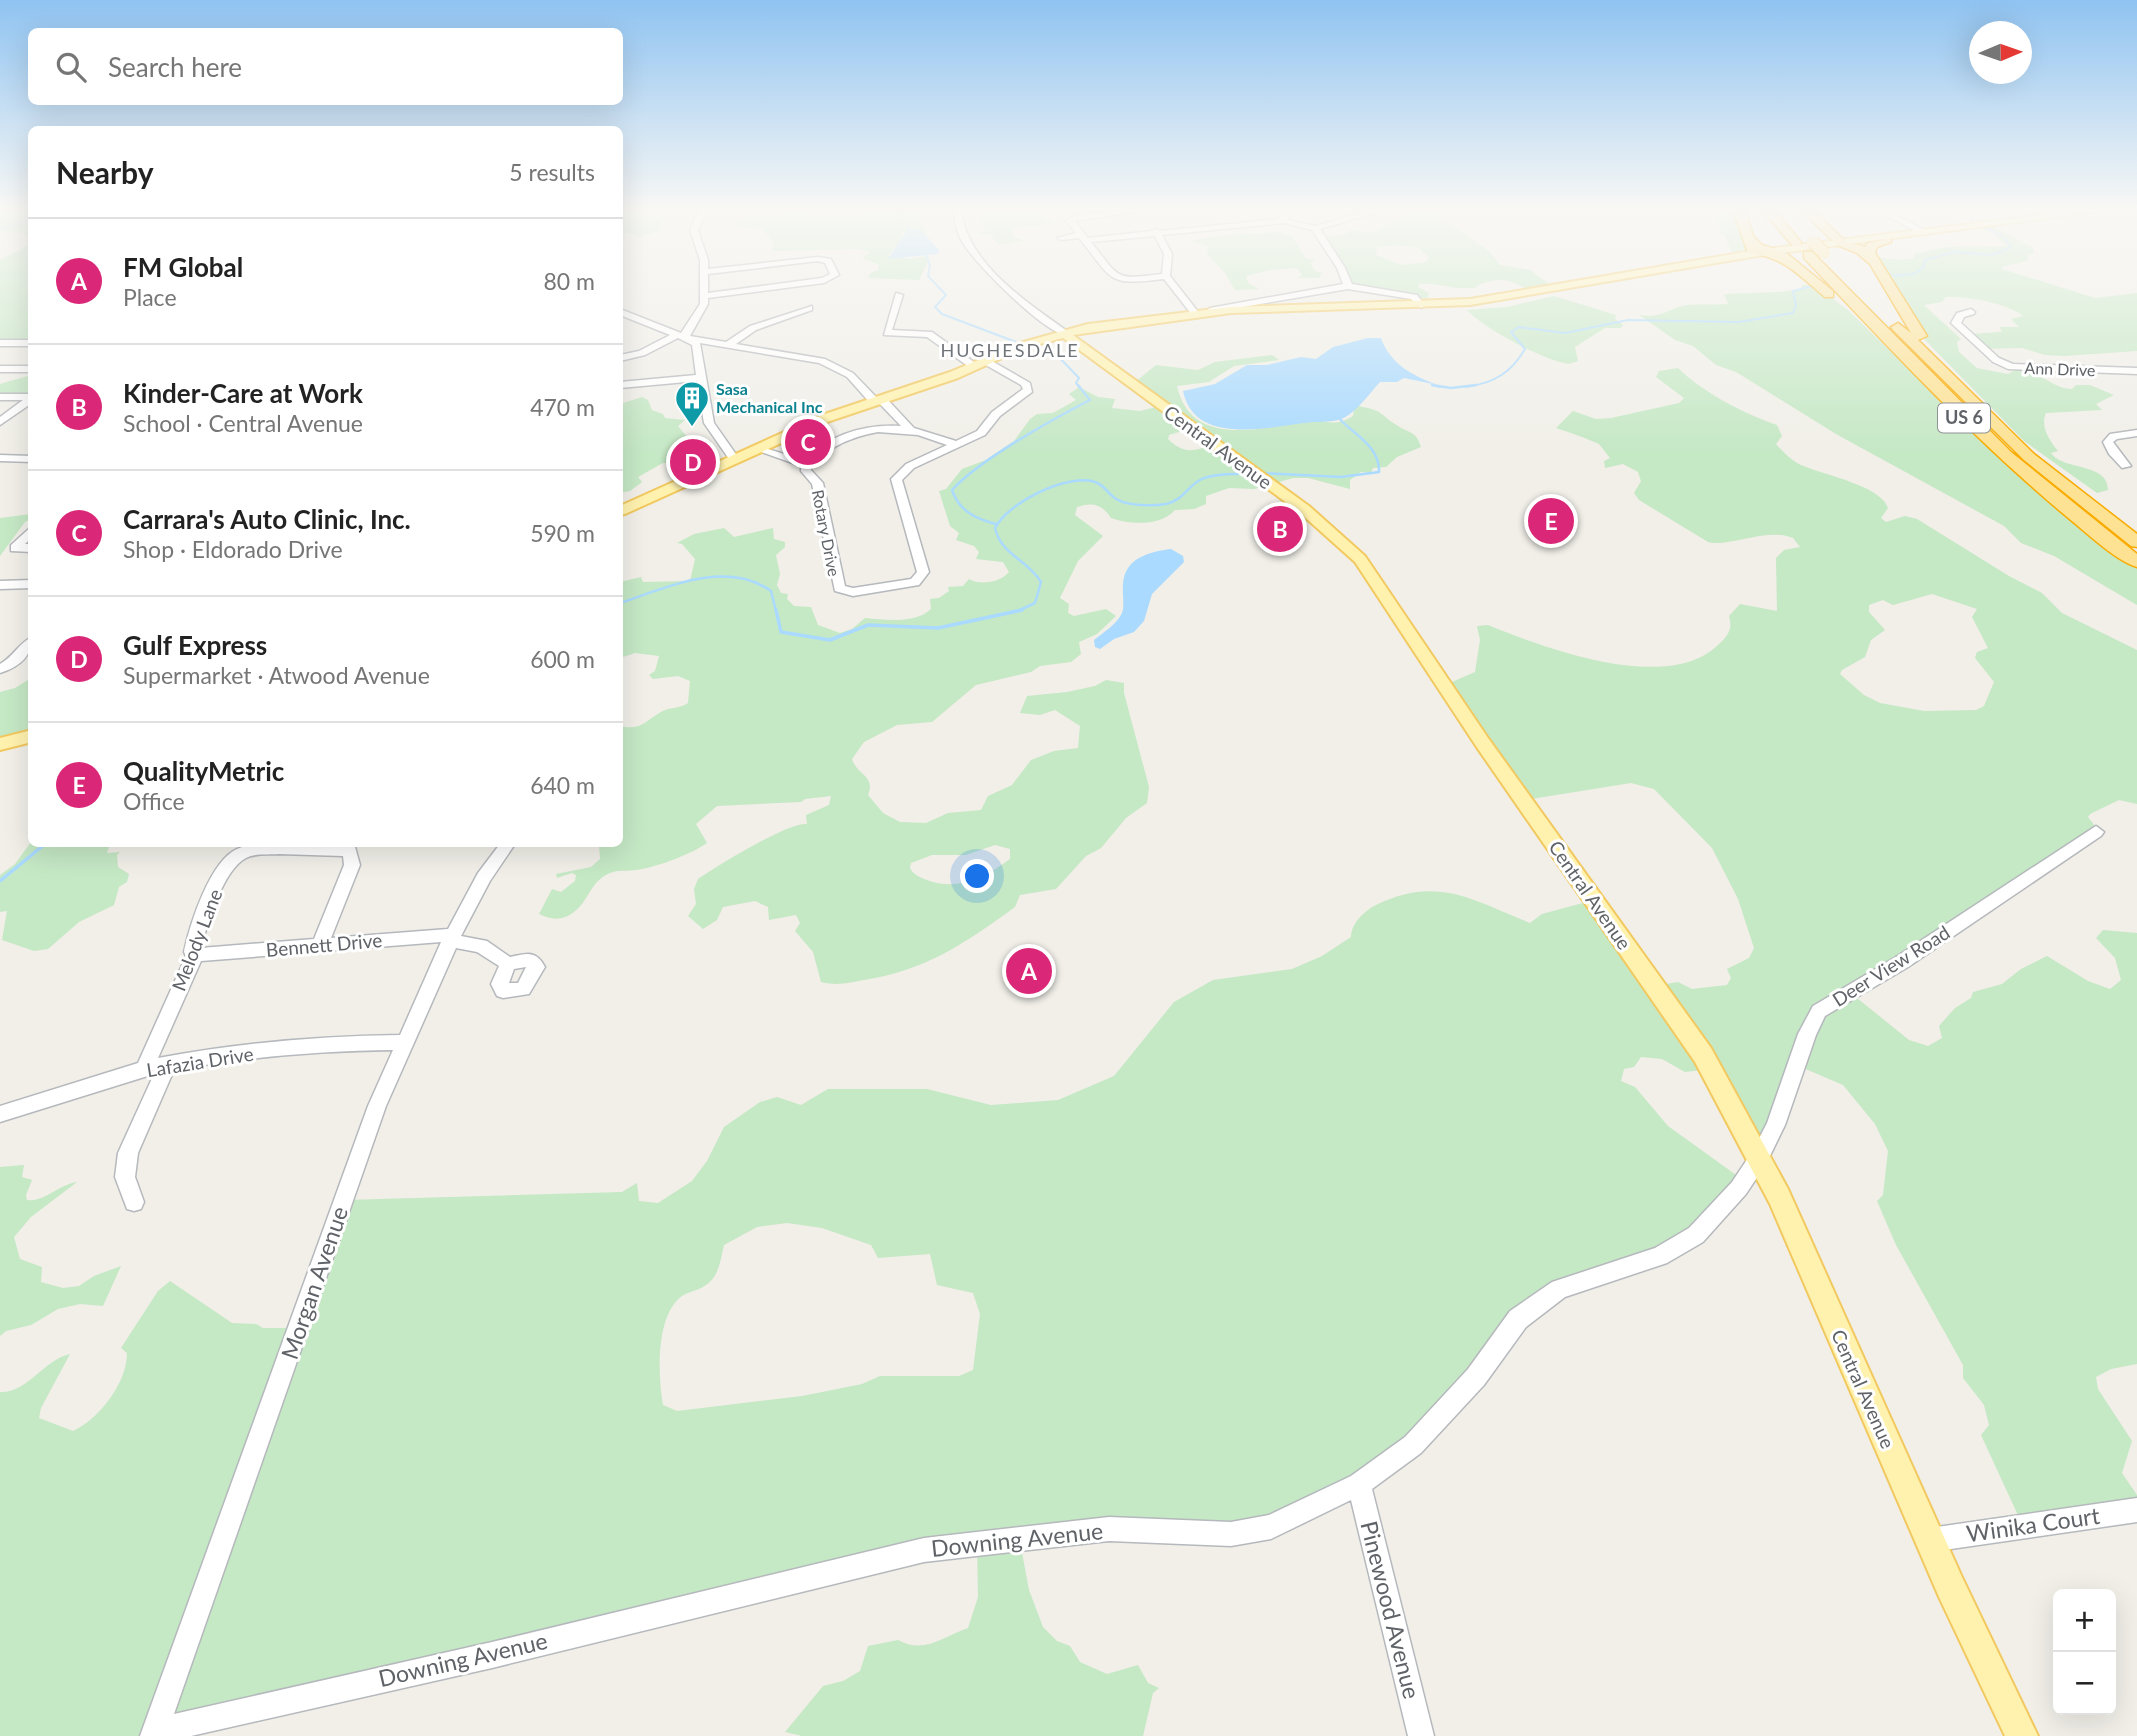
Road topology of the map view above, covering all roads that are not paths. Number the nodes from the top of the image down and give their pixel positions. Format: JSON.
{"nodes":[{"id":1,"x":704,"y":291,"type":"edge"},
{"id":2,"x":741,"y":291,"type":"edge"},
{"id":3,"x":1011,"y":291,"type":"edge"},
{"id":4,"x":1179,"y":291,"type":"edge"},
{"id":5,"x":1320,"y":291,"type":"edge"},
{"id":6,"x":1378,"y":291,"type":"edge"},
{"id":7,"x":1544,"y":291,"type":"edge"},
{"id":8,"x":1824,"y":291,"type":"edge"},
{"id":9,"x":1847,"y":291,"type":"edge"},
{"id":10,"x":1862,"y":291,"type":"edge"},
{"id":11,"x":1891,"y":291,"type":"edge"},
{"id":12,"x":900,"y":295,"type":"dead end"},
{"id":13,"x":704,"y":296,"type":"junction"},
{"id":14,"x":1872,"y":301,"type":"dead end"},
{"id":15,"x":1421,"y":305,"type":"junction"},
{"id":16,"x":809,"y":308,"type":"dead end"},
{"id":17,"x":1971,"y":312,"type":"dead end"},
{"id":18,"x":623,"y":313,"type":"edge"},
{"id":19,"x":1198,"y":313,"type":"junction"},
{"id":20,"x":1889,"y":317,"type":"dead end"},
{"id":21,"x":1064,"y":333,"type":"junction"},
{"id":22,"x":682,"y":336,"type":"junction"},
{"id":23,"x":0,"y":343,"type":"edge"},
{"id":24,"x":28,"y":343,"type":"edge"},
{"id":25,"x":729,"y":345,"type":"junction"},
{"id":26,"x":623,"y":357,"type":"edge"},
{"id":27,"x":981,"y":364,"type":"junction"},
{"id":28,"x":0,"y":369,"type":"edge"},
{"id":29,"x":28,"y":369,"type":"edge"},
{"id":30,"x":2118,"y":371,"type":"junction"},
{"id":31,"x":2137,"y":371,"type":"edge"},
{"id":32,"x":699,"y":379,"type":"junction"},
{"id":33,"x":623,"y":385,"type":"edge"},
{"id":34,"x":2137,"y":385,"type":"edge"},
{"id":35,"x":0,"y":397,"type":"edge"},
{"id":36,"x":28,"y":398,"type":"edge"},
{"id":37,"x":1947,"y":400,"type":"junction"},
{"id":38,"x":28,"y":401,"type":"edge"},
{"id":39,"x":879,"y":401,"type":"junction"},
{"id":40,"x":1972,"y":401,"type":"junction"},
{"id":41,"x":0,"y":422,"type":"edge"},
{"id":42,"x":909,"y":428,"type":"junction"},
{"id":43,"x":2137,"y":433,"type":"edge"},
{"id":44,"x":957,"y":445,"type":"junction"},
{"id":45,"x":758,"y":449,"type":"junction"},
{"id":46,"x":0,"y":458,"type":"edge"},
{"id":47,"x":28,"y":459,"type":"edge"},
{"id":48,"x":735,"y":460,"type":"junction"},
{"id":49,"x":806,"y":464,"type":"junction"},
{"id":50,"x":2126,"y":466,"type":"dead end"},
{"id":51,"x":623,"y":510,"type":"edge"},
{"id":52,"x":28,"y":533,"type":"edge"},
{"id":53,"x":2137,"y":542,"type":"edge"},
{"id":54,"x":28,"y":548,"type":"edge"},
{"id":55,"x":2137,"y":562,"type":"edge"},
{"id":56,"x":28,"y":584,"type":"edge"},
{"id":57,"x":0,"y":585,"type":"edge"},
{"id":58,"x":28,"y":646,"type":"edge"},
{"id":59,"x":0,"y":669,"type":"edge"},
{"id":60,"x":28,"y":737,"type":"edge"},
{"id":61,"x":0,"y":744,"type":"edge"},
{"id":62,"x":2096,"y":832,"type":"dead end"},
{"id":63,"x":506,"y":847,"type":"edge"},
{"id":64,"x":452,"y":938,"type":"junction"},
{"id":65,"x":320,"y":945,"type":"junction"},
{"id":66,"x":195,"y":955,"type":"junction"},
{"id":67,"x":508,"y":964,"type":"dead end"},
{"id":68,"x":406,"y":1042,"type":"junction"},
{"id":69,"x":168,"y":1064,"type":"junction"},
{"id":70,"x":144,"y":1069,"type":"junction"},
{"id":71,"x":0,"y":1114,"type":"edge"},
{"id":72,"x":1759,"y":1158,"type":"junction"},
{"id":73,"x":135,"y":1202,"type":"dead end"},
{"id":74,"x":1359,"y":1485,"type":"junction"},
{"id":75,"x":2137,"y":1510,"type":"edge"},
{"id":76,"x":1930,"y":1540,"type":"junction"},
{"id":77,"x":154,"y":1734,"type":"edge"},
{"id":78,"x":1421,"y":1736,"type":"edge"},
{"id":79,"x":2022,"y":1736,"type":"edge"}],
"edges":[{"from":1,"to":13,"type":"street"},
{"from":2,"to":13,"type":"street"},
{"from":3,"to":21,"type":"street","name":"Central Avenue"},
{"from":4,"to":19,"type":"street"},
{"from":5,"to":19,"type":"street"},
{"from":6,"to":15,"type":"street"},
{"from":7,"to":15,"type":"main road"},
{"from":8,"to":37,"type":"highway"},
{"from":9,"to":37,"type":"highway","number":"US 6"},
{"from":10,"to":14,"type":"highway","number":"US 6","bridge":true},
{"from":11,"to":40,"type":"highway"},
{"from":12,"to":27,"type":"street"},
{"from":13,"to":22,"type":"street"},
{"from":15,"to":19,"type":"main road"},
{"from":16,"to":25,"type":"street"},
{"from":17,"to":30,"type":"street","name":"Ann Drive"},
{"from":18,"to":22,"type":"street"},
{"from":19,"to":21,"type":"main road"},
{"from":20,"to":40,"type":"highway","number":"US 6"},
{"from":21,"to":27,"type":"main road"},
{"from":21,"to":72,"type":"main road","name":"Central Avenue"},
{"from":22,"to":25,"type":"street"},
{"from":22,"to":26,"type":"street"},
{"from":22,"to":32,"type":"street"},
{"from":23,"to":24,"type":"street"},
{"from":25,"to":39,"type":"street"},
{"from":27,"to":39,"type":"main road"},
{"from":27,"to":44,"type":"street","name":"Rotary Drive"},
{"from":28,"to":29,"type":"street"},
{"from":30,"to":31,"type":"street","name":"Ann Drive"},
{"from":30,"to":34,"type":"street","name":"Ann Drive"},
{"from":32,"to":33,"type":"street"},
{"from":32,"to":48,"type":"street"},
{"from":35,"to":36,"type":"street"},
{"from":37,"to":55,"type":"highway","number":"US 6"},
{"from":38,"to":41,"type":"street"},
{"from":39,"to":42,"type":"street"},
{"from":39,"to":45,"type":"main road"},
{"from":40,"to":53,"type":"highway","number":"US 6"},
{"from":42,"to":44,"type":"street"},
{"from":42,"to":49,"type":"street"},
{"from":43,"to":50,"type":"street"},
{"from":44,"to":49,"type":"street","name":"Rotary Drive"},
{"from":45,"to":48,"type":"main road"},
{"from":45,"to":49,"type":"street","name":"Rotary Drive"},
{"from":46,"to":47,"type":"street"},
{"from":48,"to":51,"type":"main road"},
{"from":52,"to":54,"type":"street"},
{"from":56,"to":57,"type":"street"},
{"from":58,"to":59,"type":"street"},
{"from":60,"to":61,"type":"main road"},
{"from":62,"to":72,"type":"street","name":"Deer View Road"},
{"from":63,"to":64,"type":"street","name":"Morgan Avenue"},
{"from":64,"to":65,"type":"street","name":"Bennett Drive"},
{"from":64,"to":67,"type":"street","name":"Bennett Drive"},
{"from":64,"to":68,"type":"street","name":"Morgan Avenue"},
{"from":65,"to":66,"type":"street","name":"Bennett Drive"},
{"from":65,"to":66,"type":"street","name":"Melody Lane"},
{"from":66,"to":70,"type":"street","name":"Melody Lane"},
{"from":68,"to":69,"type":"street","name":"Lafazia Drive"},
{"from":68,"to":77,"type":"street","name":"Morgan Avenue"},
{"from":69,"to":70,"type":"street","name":"Lafazia Drive"},
{"from":69,"to":73,"type":"street"},
{"from":70,"to":71,"type":"street","name":"Lafazia Drive"},
{"from":72,"to":74,"type":"street","name":"Downing Avenue"},
{"from":72,"to":76,"type":"main road","name":"Central Avenue"},
{"from":74,"to":77,"type":"street","name":"Downing Avenue"},
{"from":74,"to":78,"type":"street","name":"Pinewood Avenue"},
{"from":75,"to":76,"type":"street","name":"Winika Court"},
{"from":76,"to":79,"type":"main road","name":"Central Avenue"}]}
